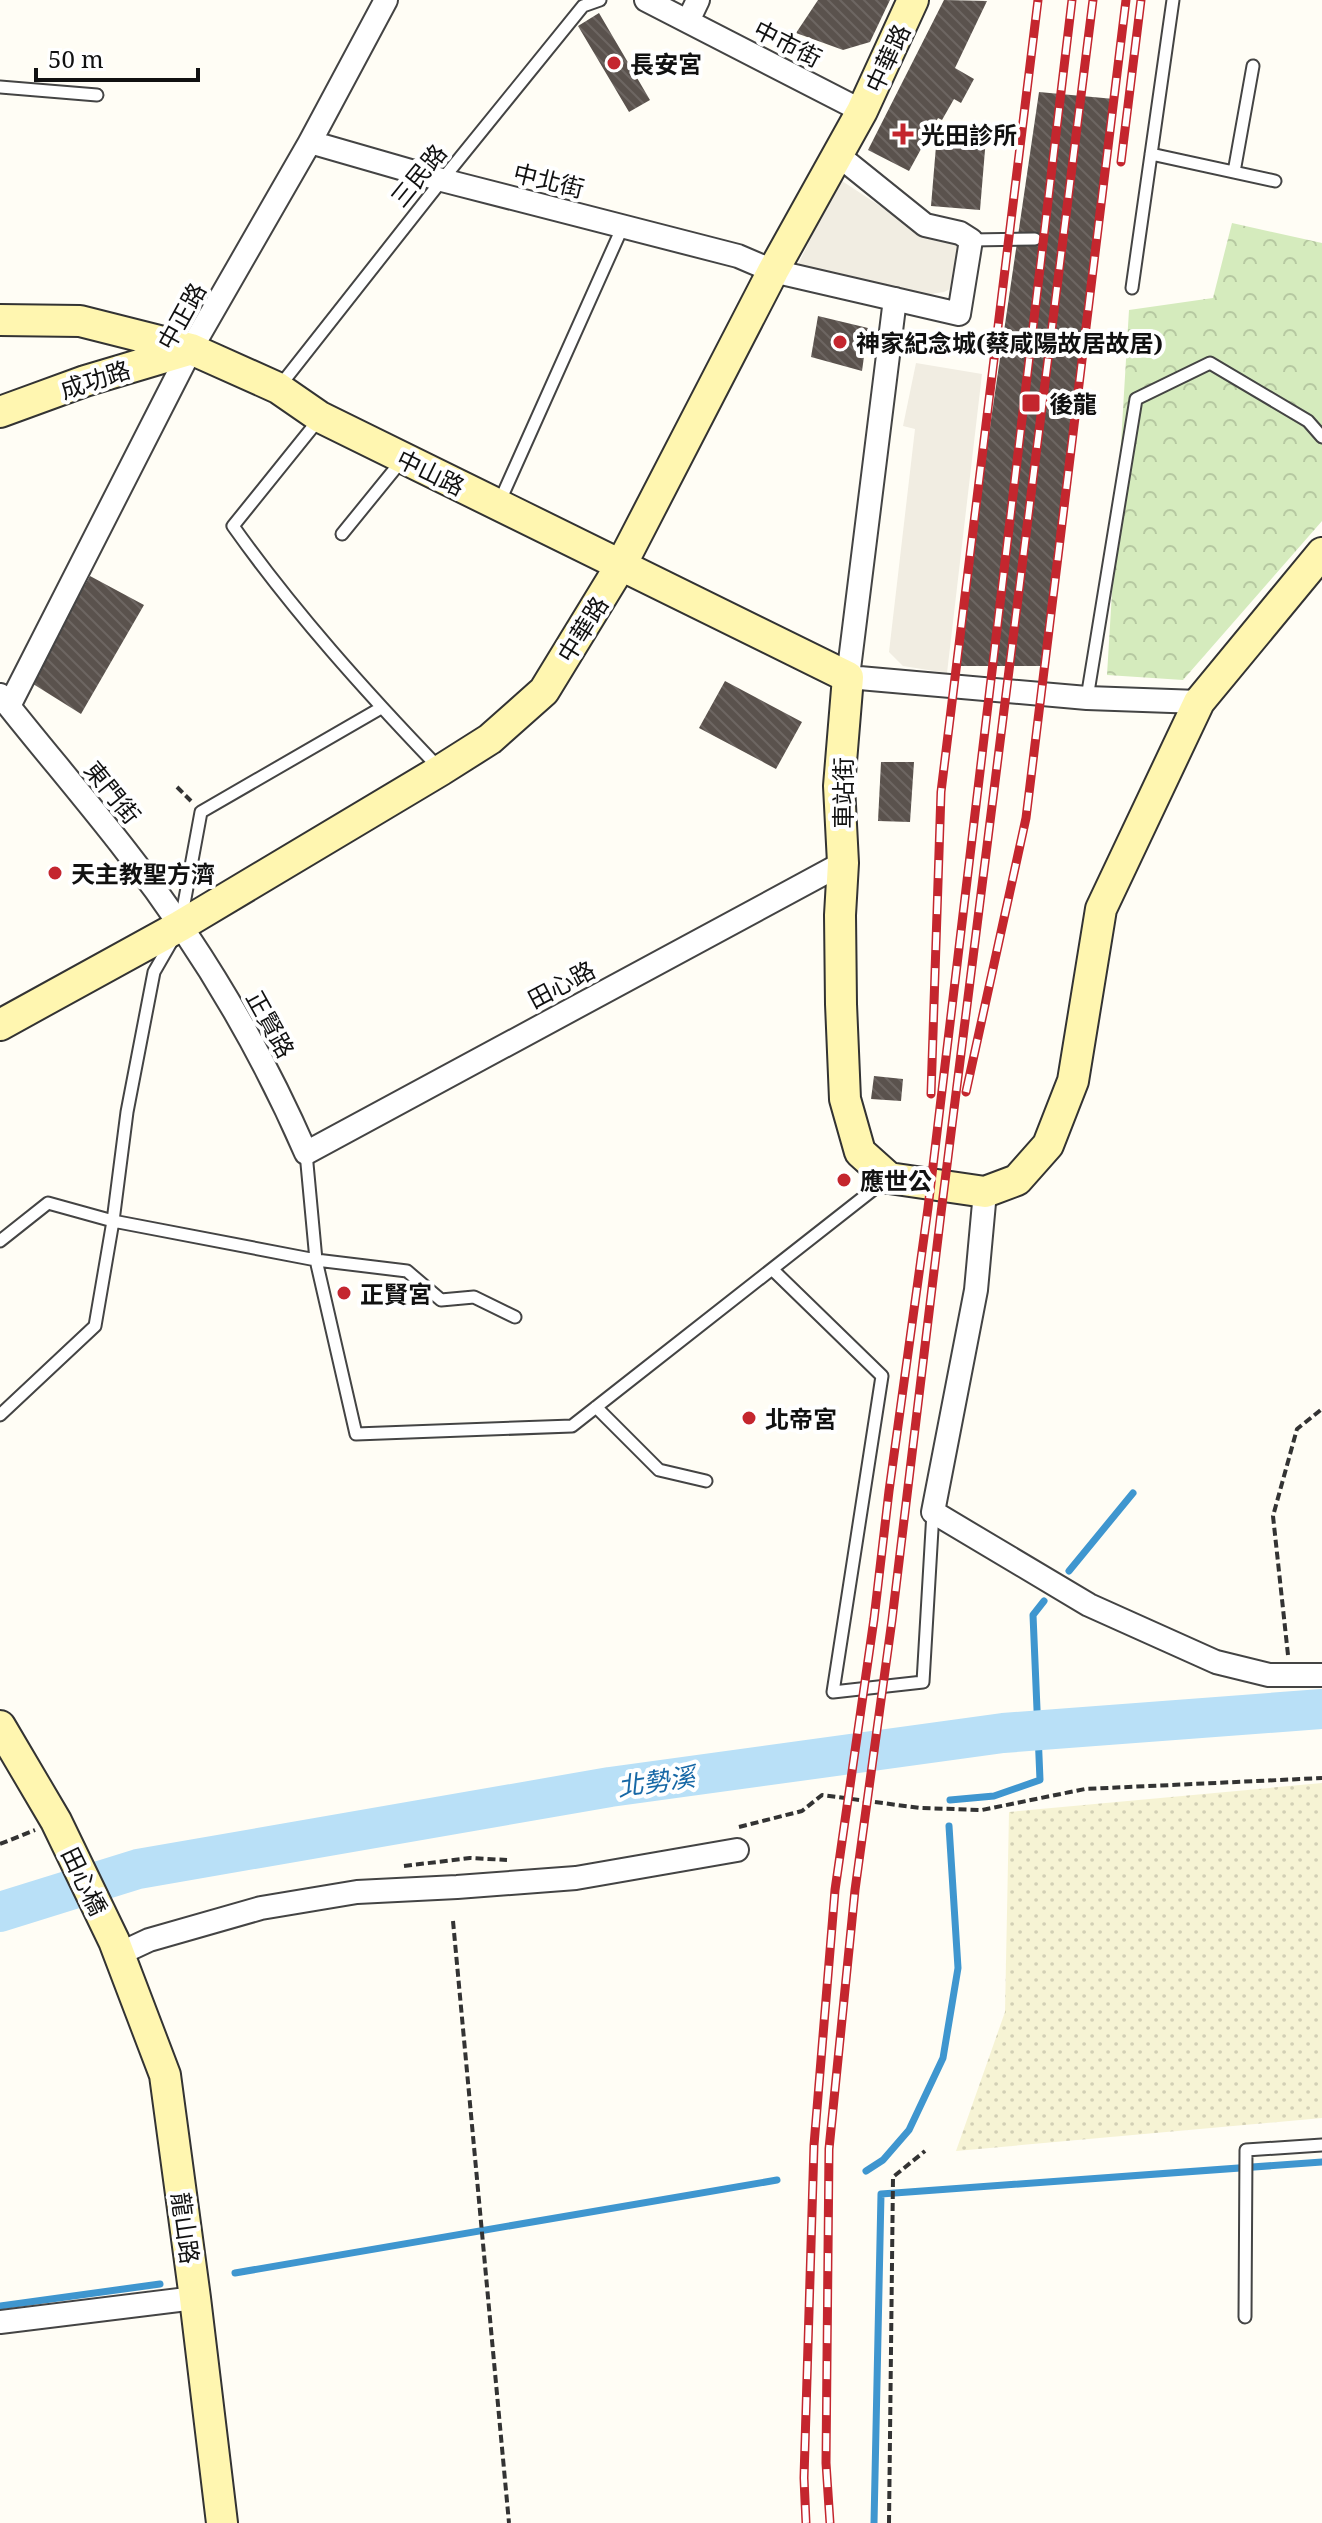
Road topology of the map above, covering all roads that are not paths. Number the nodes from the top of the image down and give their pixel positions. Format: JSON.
{"nodes":[{"id":1,"x":386,"y":0,"type":"edge"},
{"id":2,"x":600,"y":0,"type":"edge"},
{"id":3,"x":646,"y":0,"type":"edge"},
{"id":4,"x":698,"y":0,"type":"edge"},
{"id":5,"x":913,"y":0,"type":"edge"},
{"id":6,"x":1173,"y":0,"type":"edge"},
{"id":7,"x":579,"y":3,"type":"edge"},
{"id":8,"x":688,"y":21,"type":"junction"},
{"id":9,"x":1253,"y":66,"type":"dead end"},
{"id":10,"x":0,"y":87,"type":"edge"},
{"id":11,"x":97,"y":95,"type":"dead end"},
{"id":12,"x":862,"y":111,"type":"junction"},
{"id":13,"x":310,"y":142,"type":"junction"},
{"id":14,"x":1151,"y":154,"type":"junction"},
{"id":15,"x":838,"y":155,"type":"junction"},
{"id":16,"x":1234,"y":172,"type":"junction"},
{"id":17,"x":442,"y":180,"type":"junction"},
{"id":18,"x":1275,"y":181,"type":"dead end"},
{"id":19,"x":623,"y":226,"type":"junction"},
{"id":20,"x":1035,"y":239,"type":"dead end"},
{"id":21,"x":971,"y":240,"type":"junction"},
{"id":22,"x":773,"y":271,"type":"junction"},
{"id":23,"x":1132,"y":288,"type":"dead end"},
{"id":24,"x":895,"y":299,"type":"junction"},
{"id":25,"x":0,"y":320,"type":"edge"},
{"id":26,"x":191,"y":349,"type":"junction"},
{"id":27,"x":278,"y":388,"type":"junction"},
{"id":28,"x":0,"y":412,"type":"edge"},
{"id":29,"x":320,"y":417,"type":"junction"},
{"id":30,"x":1322,"y":437,"type":"edge"},
{"id":31,"x":404,"y":458,"type":"junction"},
{"id":32,"x":498,"y":505,"type":"junction"},
{"id":33,"x":342,"y":534,"type":"dead end"},
{"id":34,"x":1322,"y":553,"type":"edge"},
{"id":35,"x":621,"y":565,"type":"junction"},
{"id":36,"x":848,"y":677,"type":"junction"},
{"id":37,"x":1087,"y":698,"type":"junction"},
{"id":38,"x":4,"y":700,"type":"edge"},
{"id":39,"x":1199,"y":702,"type":"junction"},
{"id":40,"x":381,"y":708,"type":"junction"},
{"id":41,"x":441,"y":770,"type":"junction"},
{"id":42,"x":843,"y":863,"type":"junction"},
{"id":43,"x":180,"y":926,"type":"junction"},
{"id":44,"x":0,"y":1025,"type":"edge"},
{"id":45,"x":306,"y":1153,"type":"junction"},
{"id":46,"x":889,"y":1178,"type":"junction"},
{"id":47,"x":985,"y":1192,"type":"junction"},
{"id":48,"x":113,"y":1221,"type":"junction"},
{"id":49,"x":0,"y":1241,"type":"edge"},
{"id":50,"x":316,"y":1260,"type":"junction"},
{"id":51,"x":772,"y":1269,"type":"junction"},
{"id":52,"x":515,"y":1317,"type":"dead end"},
{"id":53,"x":596,"y":1407,"type":"junction"},
{"id":54,"x":0,"y":1415,"type":"edge"},
{"id":55,"x":706,"y":1481,"type":"dead end"},
{"id":56,"x":933,"y":1512,"type":"junction"},
{"id":57,"x":1322,"y":1675,"type":"edge"},
{"id":58,"x":0,"y":1726,"type":"edge"},
{"id":59,"x":737,"y":1850,"type":"dead end"},
{"id":60,"x":117,"y":1948,"type":"junction"},
{"id":61,"x":1322,"y":2145,"type":"edge"},
{"id":62,"x":195,"y":2298,"type":"junction"},
{"id":63,"x":1245,"y":2317,"type":"dead end"},
{"id":64,"x":0,"y":2322,"type":"edge"},
{"id":65,"x":222,"y":2523,"type":"edge"}],
"edges":[{"from":1,"to":13,"type":"street","name":"中正路"},
{"from":2,"to":7,"type":"lane","name":"三民路"},
{"from":3,"to":8,"type":"street","name":"中市街"},
{"from":4,"to":8,"type":"street"},
{"from":5,"to":12,"type":"street","name":"中華路"},
{"from":6,"to":14,"type":"lane"},
{"from":7,"to":17,"type":"lane","name":"三民路"},
{"from":8,"to":12,"type":"street","name":"中市街"},
{"from":9,"to":16,"type":"lane"},
{"from":10,"to":11,"type":"lane"},
{"from":12,"to":15,"type":"street","name":"中華路"},
{"from":13,"to":17,"type":"street","name":"中北街"},
{"from":13,"to":26,"type":"street","name":"中正路"},
{"from":14,"to":16,"type":"lane"},
{"from":14,"to":23,"type":"lane"},
{"from":15,"to":21,"type":"street"},
{"from":15,"to":22,"type":"street","name":"中華路"},
{"from":16,"to":18,"type":"lane"},
{"from":17,"to":19,"type":"street","name":"中北街"},
{"from":17,"to":27,"type":"lane","name":"三民路"},
{"from":19,"to":22,"type":"street","name":"中北街"},
{"from":19,"to":32,"type":"lane"},
{"from":20,"to":21,"type":"lane"},
{"from":21,"to":24,"type":"street"},
{"from":22,"to":24,"type":"street"},
{"from":22,"to":35,"type":"street","name":"中華路"},
{"from":24,"to":36,"type":"street","name":"車站街"},
{"from":25,"to":26,"type":"street","name":"中山路"},
{"from":26,"to":27,"type":"street","name":"中山路"},
{"from":26,"to":28,"type":"street","name":"成功路"},
{"from":26,"to":38,"type":"street","name":"中正路"},
{"from":27,"to":29,"type":"street","name":"中山路"},
{"from":29,"to":31,"type":"street","name":"中山路"},
{"from":29,"to":40,"type":"lane"},
{"from":30,"to":37,"type":"lane"},
{"from":31,"to":32,"type":"street","name":"中山路"},
{"from":31,"to":33,"type":"lane"},
{"from":32,"to":35,"type":"street","name":"中山路"},
{"from":34,"to":39,"type":"street"},
{"from":35,"to":36,"type":"street","name":"中山路"},
{"from":35,"to":41,"type":"street","name":"中華路"},
{"from":36,"to":37,"type":"street"},
{"from":36,"to":42,"type":"street","name":"車站街"},
{"from":37,"to":39,"type":"street"},
{"from":38,"to":43,"type":"street","name":"東門街"},
{"from":39,"to":47,"type":"street"},
{"from":40,"to":41,"type":"lane"},
{"from":40,"to":43,"type":"lane"},
{"from":41,"to":43,"type":"street","name":"中華路"},
{"from":42,"to":45,"type":"street","name":"田心路"},
{"from":42,"to":46,"type":"street","name":"車站街"},
{"from":43,"to":44,"type":"street","name":"中華路"},
{"from":43,"to":45,"type":"street","name":"正賢路"},
{"from":43,"to":48,"type":"lane"},
{"from":45,"to":50,"type":"lane"},
{"from":46,"to":47,"type":"street"},
{"from":46,"to":51,"type":"lane"},
{"from":47,"to":56,"type":"street"},
{"from":48,"to":49,"type":"lane"},
{"from":48,"to":50,"type":"lane"},
{"from":48,"to":54,"type":"lane"},
{"from":50,"to":52,"type":"lane"},
{"from":50,"to":53,"type":"lane"},
{"from":51,"to":53,"type":"lane"},
{"from":51,"to":56,"type":"lane"},
{"from":53,"to":55,"type":"lane"},
{"from":56,"to":57,"type":"street"},
{"from":58,"to":60,"type":"street","name":"田心橋"},
{"from":59,"to":60,"type":"street"},
{"from":60,"to":62,"type":"street","name":"龍山路"},
{"from":61,"to":63,"type":"lane"},
{"from":62,"to":64,"type":"street"},
{"from":62,"to":65,"type":"street","name":"龍山路"}]}
